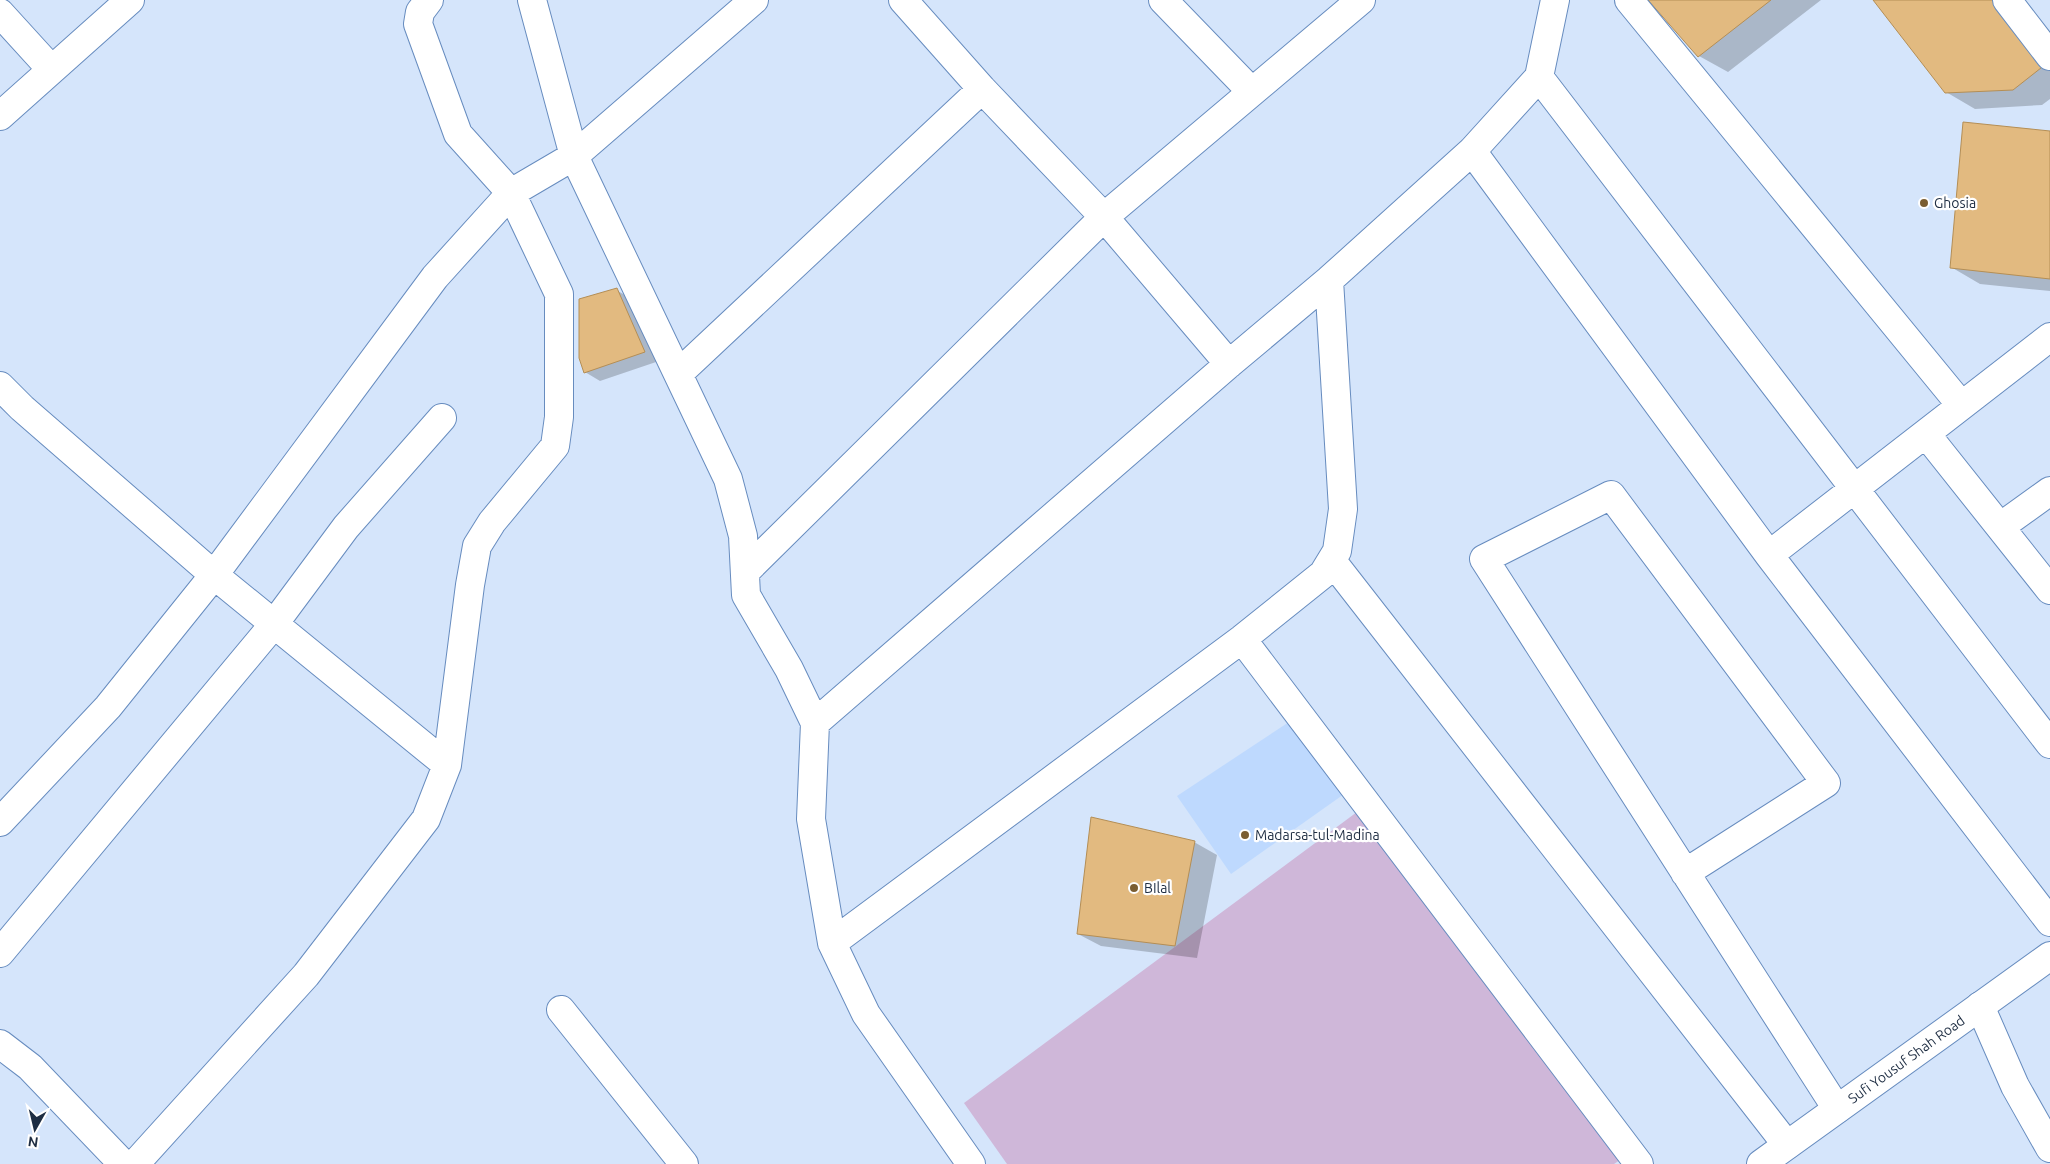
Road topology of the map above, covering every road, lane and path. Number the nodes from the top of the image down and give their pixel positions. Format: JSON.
{"nodes":[{"id":1,"x":130,"y":0,"type":"edge"},
{"id":2,"x":429,"y":0,"type":"edge"},
{"id":3,"x":532,"y":0,"type":"edge"},
{"id":4,"x":754,"y":0,"type":"edge"},
{"id":5,"x":902,"y":0,"type":"edge"},
{"id":6,"x":1163,"y":0,"type":"edge"},
{"id":7,"x":1361,"y":0,"type":"edge"},
{"id":8,"x":1555,"y":0,"type":"edge"},
{"id":9,"x":1630,"y":0,"type":"edge"},
{"id":10,"x":2007,"y":0,"type":"edge"},
{"id":11,"x":0,"y":13,"type":"edge"},
{"id":12,"x":2050,"y":56,"type":"edge"},
{"id":13,"x":51,"y":69,"type":"junction"},
{"id":14,"x":1539,"y":77,"type":"junction"},
{"id":15,"x":982,"y":89,"type":"junction"},
{"id":16,"x":1252,"y":92,"type":"junction"},
{"id":17,"x":0,"y":116,"type":"edge"},
{"id":18,"x":1472,"y":151,"type":"junction"},
{"id":19,"x":574,"y":156,"type":"junction"},
{"id":20,"x":511,"y":193,"type":"junction"},
{"id":21,"x":1104,"y":217,"type":"junction"},
{"id":22,"x":1329,"y":280,"type":"junction"},
{"id":23,"x":2050,"y":337,"type":"edge"},
{"id":24,"x":1229,"y":364,"type":"junction"},
{"id":25,"x":678,"y":374,"type":"junction"},
{"id":26,"x":0,"y":386,"type":"edge"},
{"id":27,"x":1961,"y":405,"type":"junction"},
{"id":28,"x":442,"y":418,"type":"dead end"},
{"id":29,"x":1926,"y":434,"type":"junction"},
{"id":30,"x":1856,"y":488,"type":"junction"},
{"id":31,"x":2050,"y":491,"type":"edge"},
{"id":32,"x":2000,"y":527,"type":"junction"},
{"id":33,"x":1769,"y":555,"type":"junction"},
{"id":34,"x":1332,"y":561,"type":"junction"},
{"id":35,"x":746,"y":571,"type":"junction"},
{"id":36,"x":214,"y":575,"type":"junction"},
{"id":37,"x":2050,"y":590,"type":"edge"},
{"id":38,"x":274,"y":624,"type":"junction"},
{"id":39,"x":1242,"y":639,"type":"junction"},
{"id":40,"x":815,"y":723,"type":"junction"},
{"id":41,"x":2050,"y":744,"type":"edge"},
{"id":42,"x":447,"y":765,"type":"junction"},
{"id":43,"x":0,"y":822,"type":"edge"},
{"id":44,"x":1685,"y":873,"type":"junction"},
{"id":45,"x":2050,"y":922,"type":"edge"},
{"id":46,"x":832,"y":943,"type":"junction"},
{"id":47,"x":0,"y":952,"type":"edge"},
{"id":48,"x":2050,"y":956,"type":"edge"},
{"id":49,"x":1980,"y":1006,"type":"junction"},
{"id":50,"x":561,"y":1010,"type":"dead end"},
{"id":51,"x":0,"y":1044,"type":"edge"},
{"id":52,"x":1837,"y":1109,"type":"junction"},
{"id":53,"x":1787,"y":1146,"type":"junction"},
{"id":54,"x":2050,"y":1148,"type":"edge"},
{"id":55,"x":123,"y":1164,"type":"edge"},
{"id":56,"x":135,"y":1164,"type":"edge"},
{"id":57,"x":684,"y":1164,"type":"edge"},
{"id":58,"x":971,"y":1164,"type":"edge"},
{"id":59,"x":1639,"y":1164,"type":"edge"},
{"id":60,"x":1761,"y":1164,"type":"edge"}],
"edges":[{"from":1,"to":13,"type":"street"},
{"from":2,"to":20,"type":"street"},
{"from":3,"to":19,"type":"street"},
{"from":4,"to":19,"type":"street"},
{"from":5,"to":15,"type":"street"},
{"from":6,"to":16,"type":"street"},
{"from":7,"to":16,"type":"street"},
{"from":8,"to":14,"type":"street"},
{"from":9,"to":27,"type":"street"},
{"from":10,"to":12,"type":"street"},
{"from":11,"to":13,"type":"street"},
{"from":13,"to":17,"type":"street"},
{"from":14,"to":18,"type":"street"},
{"from":14,"to":30,"type":"street"},
{"from":15,"to":21,"type":"street"},
{"from":15,"to":25,"type":"street"},
{"from":16,"to":21,"type":"street"},
{"from":18,"to":22,"type":"street"},
{"from":18,"to":33,"type":"street"},
{"from":19,"to":20,"type":"street"},
{"from":19,"to":25,"type":"street"},
{"from":20,"to":36,"type":"street"},
{"from":20,"to":42,"type":"street"},
{"from":21,"to":24,"type":"street"},
{"from":21,"to":35,"type":"street"},
{"from":22,"to":24,"type":"street"},
{"from":22,"to":34,"type":"street"},
{"from":23,"to":27,"type":"street"},
{"from":24,"to":40,"type":"street"},
{"from":25,"to":35,"type":"street"},
{"from":26,"to":36,"type":"street"},
{"from":27,"to":29,"type":"street"},
{"from":28,"to":38,"type":"street"},
{"from":29,"to":30,"type":"street"},
{"from":29,"to":32,"type":"street"},
{"from":30,"to":33,"type":"street"},
{"from":30,"to":41,"type":"street"},
{"from":31,"to":32,"type":"street"},
{"from":32,"to":37,"type":"street"},
{"from":33,"to":45,"type":"street"},
{"from":34,"to":39,"type":"street"},
{"from":34,"to":53,"type":"street"},
{"from":35,"to":40,"type":"street"},
{"from":36,"to":38,"type":"street"},
{"from":36,"to":43,"type":"street"},
{"from":38,"to":42,"type":"street"},
{"from":38,"to":47,"type":"street"},
{"from":39,"to":46,"type":"street"},
{"from":39,"to":59,"type":"street"},
{"from":40,"to":46,"type":"street"},
{"from":42,"to":56,"type":"street"},
{"from":44,"to":44,"type":"street"},
{"from":44,"to":52,"type":"street"},
{"from":46,"to":58,"type":"street"},
{"from":48,"to":49,"type":"street","name":"Sufi Yousuf Shah Road"},
{"from":49,"to":52,"type":"street","name":"Sufi Yousuf Shah Road"},
{"from":49,"to":54,"type":"street"},
{"from":50,"to":57,"type":"street"},
{"from":51,"to":55,"type":"street"},
{"from":52,"to":53,"type":"street","name":"Sufi Yousuf Shah Road"},
{"from":53,"to":60,"type":"street","name":"Sufi Yousuf Shah Road"}]}
